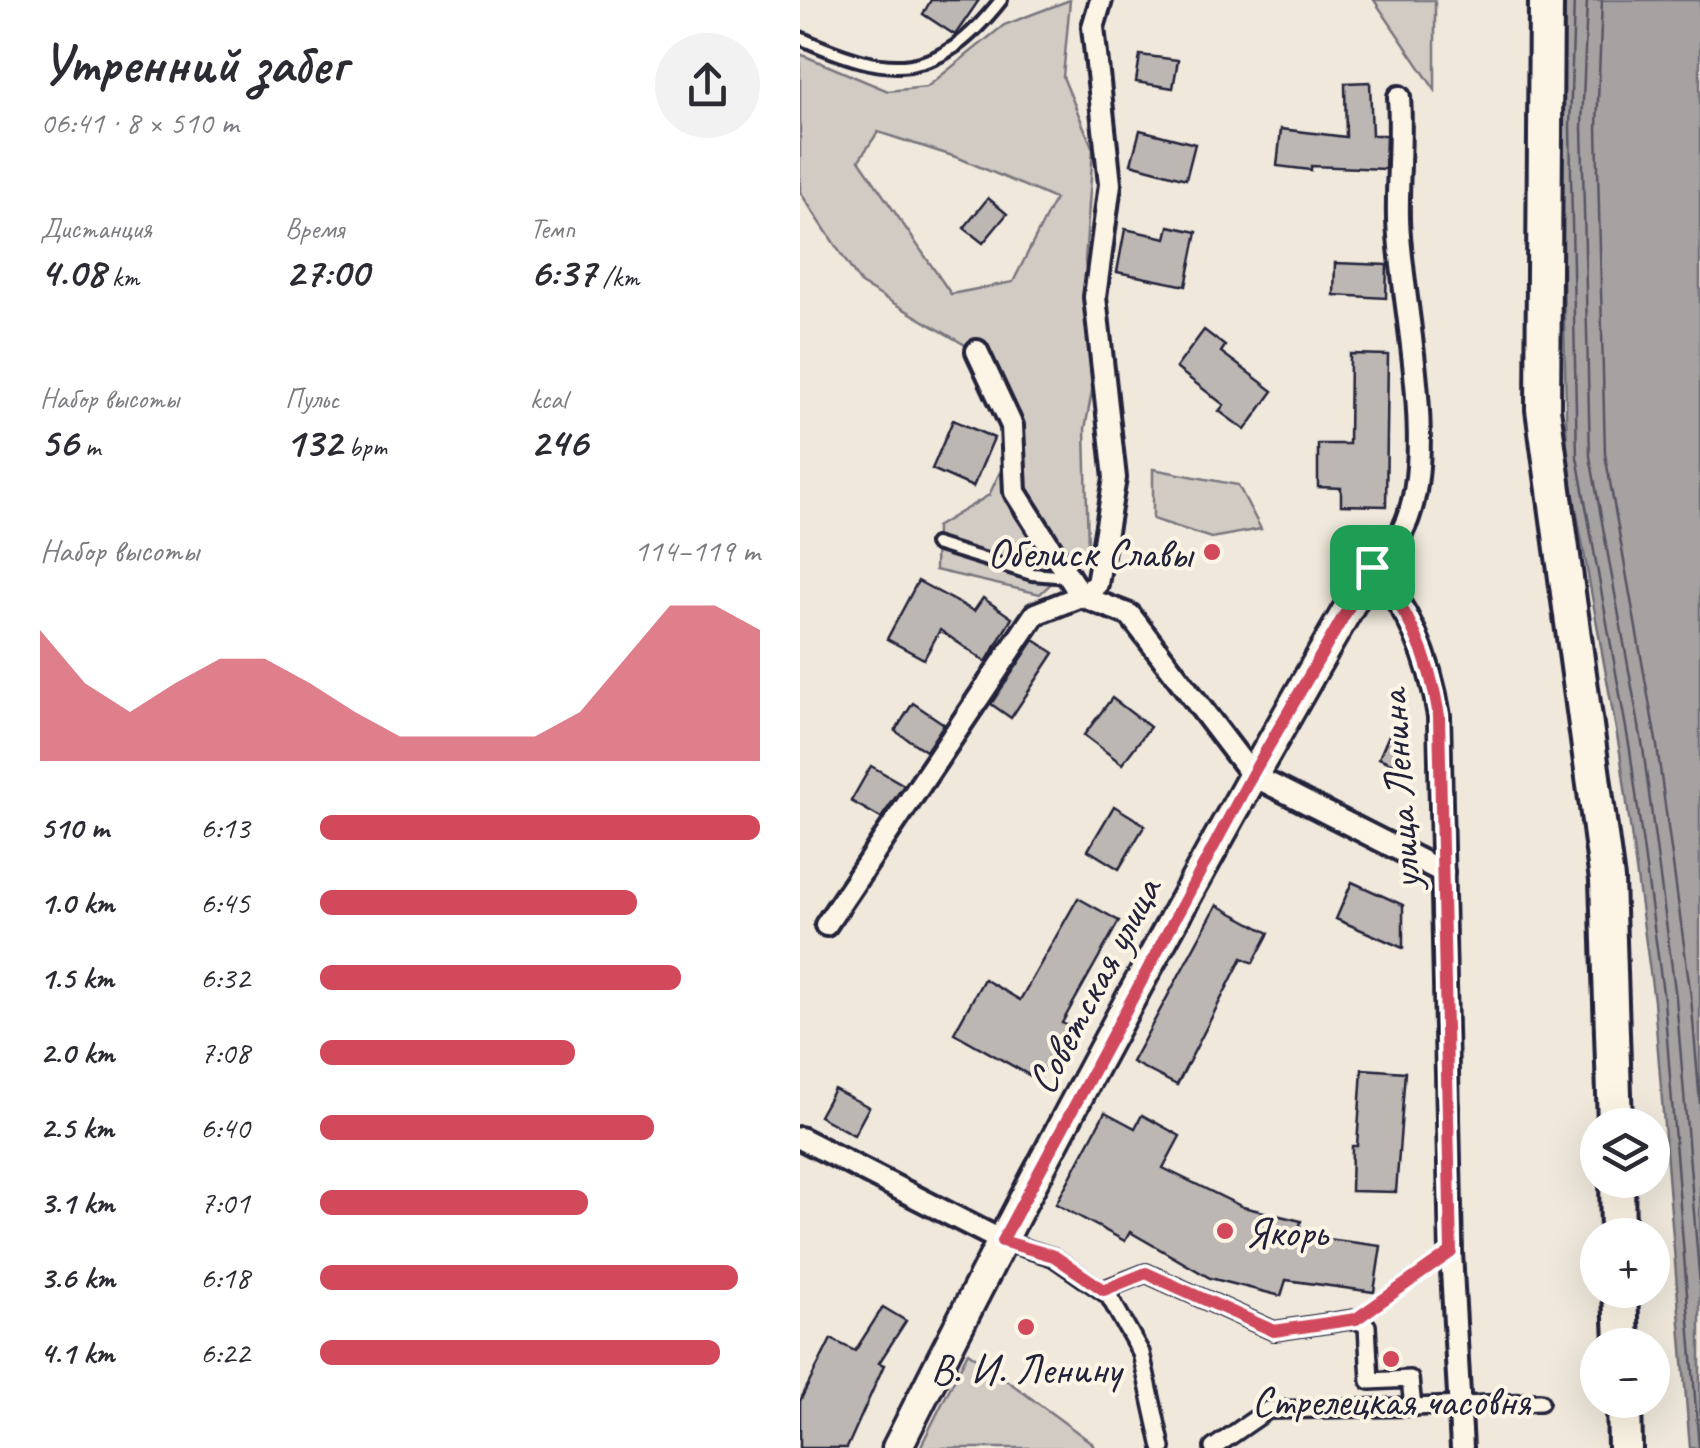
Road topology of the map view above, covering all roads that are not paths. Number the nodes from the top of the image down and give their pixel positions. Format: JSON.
{"nodes":[{"id":1,"x":1002,"y":0,"type":"edge"},
{"id":2,"x":1101,"y":0,"type":"edge"},
{"id":3,"x":1546,"y":0,"type":"edge"},
{"id":4,"x":800,"y":38,"type":"edge"},
{"id":5,"x":1399,"y":97,"type":"dead end"},
{"id":6,"x":977,"y":351,"type":"dead end"},
{"id":7,"x":935,"y":544,"type":"dead end"},
{"id":8,"x":1372,"y":567,"type":"junction"},
{"id":9,"x":1068,"y":577,"type":"junction"},
{"id":10,"x":1082,"y":596,"type":"junction"},
{"id":11,"x":1252,"y":775,"type":"junction"},
{"id":12,"x":1443,"y":872,"type":"junction"},
{"id":13,"x":826,"y":925,"type":"dead end"},
{"id":14,"x":1614,"y":1108,"type":"edge"},
{"id":15,"x":800,"y":1138,"type":"edge"},
{"id":16,"x":1002,"y":1241,"type":"junction"},
{"id":17,"x":1451,"y":1252,"type":"junction"},
{"id":18,"x":1104,"y":1290,"type":"junction"},
{"id":19,"x":1356,"y":1319,"type":"junction"},
{"id":20,"x":1540,"y":1402,"type":"dead end"},
{"id":21,"x":1413,"y":1406,"type":"junction"},
{"id":22,"x":1460,"y":1406,"type":"junction"},
{"id":23,"x":1625,"y":1418,"type":"edge"},
{"id":24,"x":896,"y":1448,"type":"edge"},
{"id":25,"x":1163,"y":1448,"type":"edge"},
{"id":26,"x":1213,"y":1448,"type":"edge"},
{"id":27,"x":1462,"y":1448,"type":"edge"},
{"id":28,"x":1626,"y":1448,"type":"edge"}],
"edges":[{"from":1,"to":4,"type":"lane"},
{"from":2,"to":10,"type":"street"},
{"from":3,"to":14,"type":"main road"},
{"from":5,"to":8,"type":"street"},
{"from":6,"to":9,"type":"street"},
{"from":7,"to":9,"type":"lane"},
{"from":8,"to":11,"type":"street","name":"Советская улица"},
{"from":8,"to":12,"type":"street","name":"улица Ленина"},
{"from":9,"to":10,"type":"street"},
{"from":10,"to":11,"type":"street"},
{"from":10,"to":13,"type":"street"},
{"from":11,"to":12,"type":"street"},
{"from":11,"to":16,"type":"street","name":"Советская улица"},
{"from":12,"to":17,"type":"street","name":"улица Ленина"},
{"from":15,"to":16,"type":"street"},
{"from":16,"to":18,"type":"street"},
{"from":16,"to":24,"type":"street","name":"Советская улица"},
{"from":17,"to":19,"type":"lane"},
{"from":17,"to":22,"type":"street","name":"улица Ленина"},
{"from":18,"to":19,"type":"street"},
{"from":18,"to":25,"type":"street"},
{"from":19,"to":21,"type":"street"},
{"from":20,"to":22,"type":"street"},
{"from":21,"to":22,"type":"street"},
{"from":21,"to":26,"type":"street"},
{"from":22,"to":27,"type":"street","name":"улица Ленина"},
{"from":23,"to":28,"type":"main road"}]}
